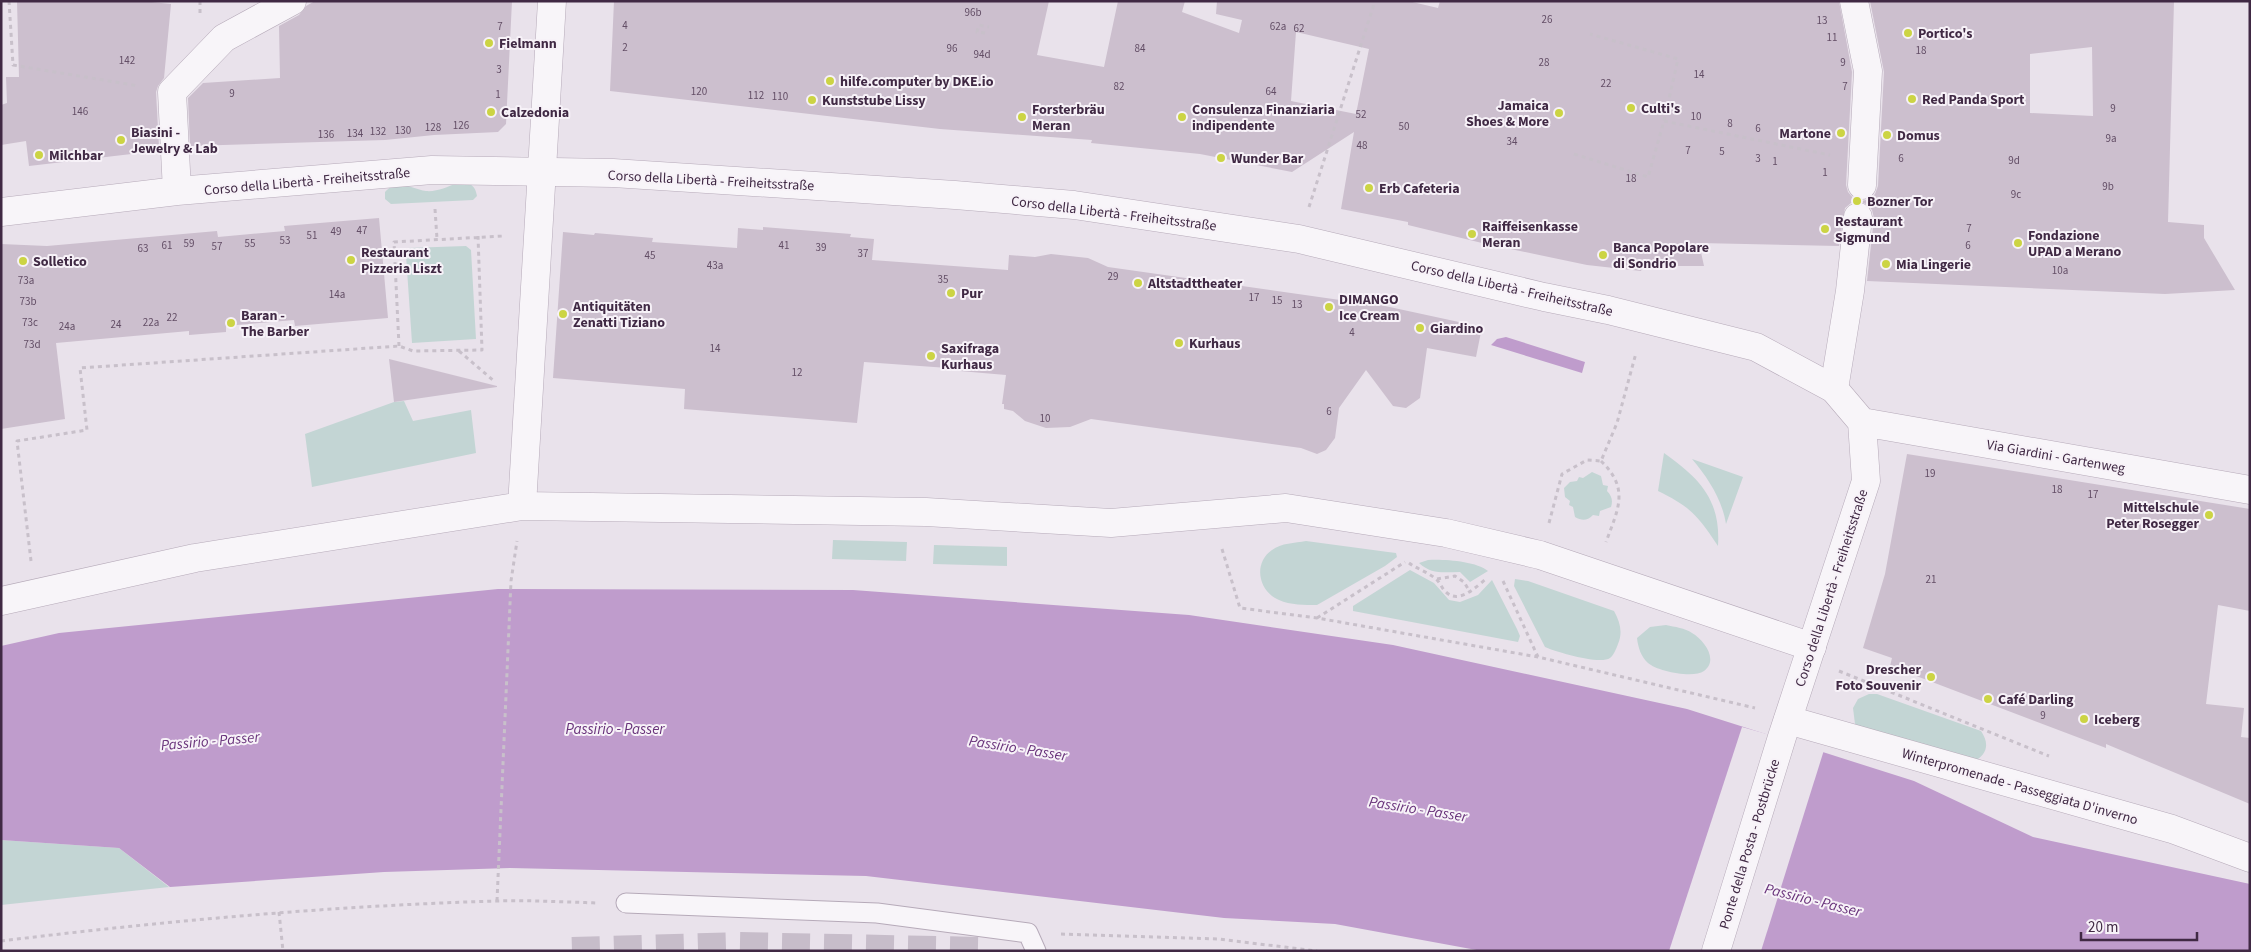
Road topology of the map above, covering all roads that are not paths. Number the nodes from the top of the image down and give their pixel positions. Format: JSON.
{"nodes":[{"id":1,"x":292,"y":1,"type":"edge"},
{"id":2,"x":552,"y":1,"type":"edge"},
{"id":3,"x":1854,"y":1,"type":"edge"},
{"id":4,"x":543,"y":172,"type":"junction"},
{"id":5,"x":1863,"y":174,"type":"road end"},
{"id":6,"x":177,"y":191,"type":"junction"},
{"id":7,"x":1,"y":212,"type":"edge"},
{"id":8,"x":1858,"y":217,"type":"dead end"},
{"id":9,"x":1834,"y":389,"type":"junction"},
{"id":10,"x":1862,"y":422,"type":"junction"},
{"id":11,"x":2250,"y":490,"type":"edge"},
{"id":12,"x":522,"y":506,"type":"junction"},
{"id":13,"x":1,"y":601,"type":"edge"},
{"id":14,"x":1810,"y":652,"type":"junction"},
{"id":15,"x":1787,"y":725,"type":"junction"},
{"id":16,"x":2250,"y":858,"type":"edge"},
{"id":17,"x":626,"y":903,"type":"road end"},
{"id":18,"x":1036,"y":951,"type":"edge"},
{"id":19,"x":1716,"y":951,"type":"edge"}],
"edges":[{"from":1,"to":6,"type":"street"},
{"from":2,"to":4,"type":"street"},
{"from":3,"to":5,"type":"street"},
{"from":4,"to":6,"type":"street","name":"Corso della Libertà - Freiheitsstraße"},
{"from":4,"to":9,"type":"street","name":"Corso della Libertà - Freiheitsstraße"},
{"from":4,"to":12,"type":"street"},
{"from":6,"to":7,"type":"street","name":"Corso della Libertà - Freiheitsstraße"},
{"from":8,"to":9,"type":"street"},
{"from":9,"to":10,"type":"street","name":"Corso della Libertà - Freiheitsstraße"},
{"from":10,"to":11,"type":"street","name":"Via Giardini - Gartenweg"},
{"from":10,"to":14,"type":"street","name":"Corso della Libertà - Freiheitsstraße"},
{"from":12,"to":13,"type":"street"},
{"from":12,"to":14,"type":"street"},
{"from":14,"to":15,"type":"street","name":"Corso della Libertà - Freiheitsstraße"},
{"from":15,"to":16,"type":"street","name":"Winterpromenade - Passeggiata D'inverno"},
{"from":15,"to":19,"type":"street","name":"Ponte della Posta - Postbrücke"},
{"from":17,"to":18,"type":"lane"}]}
